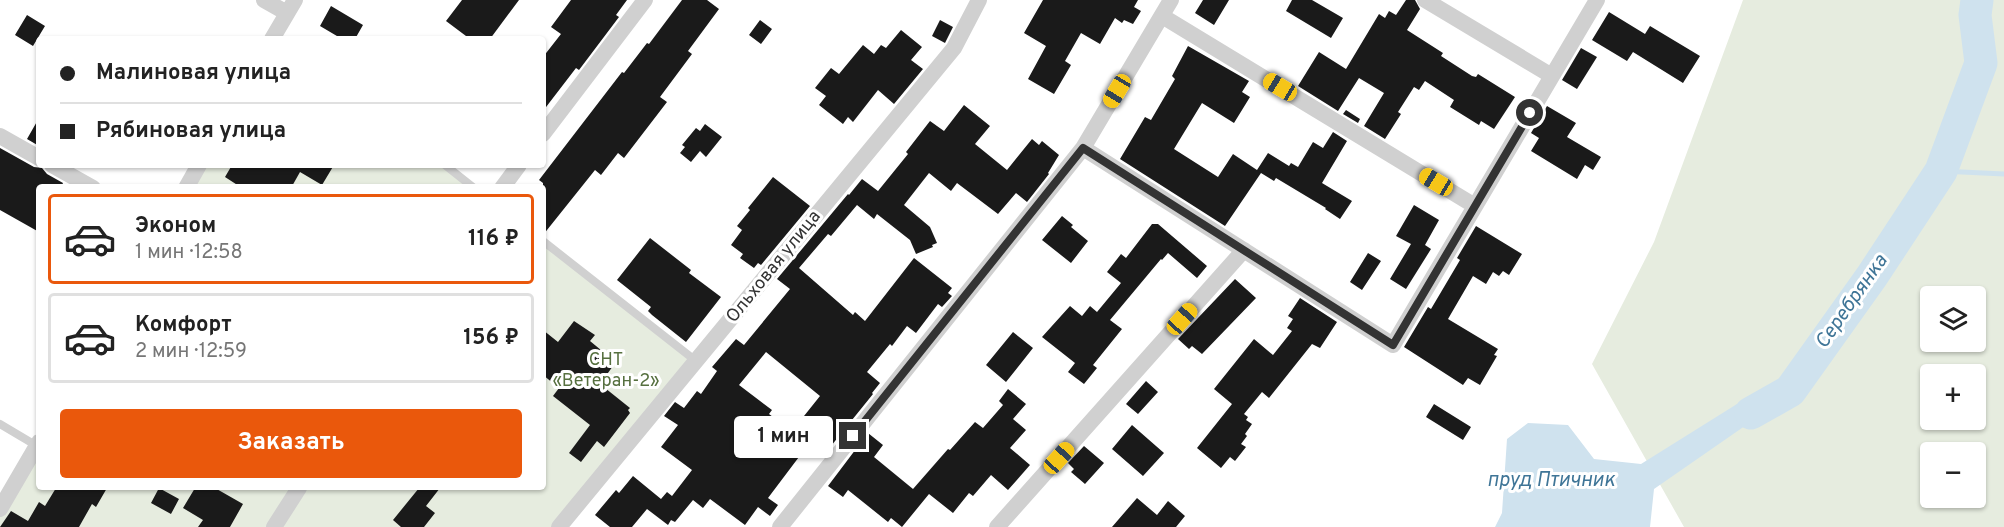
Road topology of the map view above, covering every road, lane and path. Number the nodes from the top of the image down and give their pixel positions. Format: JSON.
{"nodes":[{"id":1,"x":264,"y":0,"type":"edge"},
{"id":2,"x":645,"y":0,"type":"edge"},
{"id":3,"x":979,"y":0,"type":"edge"},
{"id":4,"x":1171,"y":0,"type":"edge"},
{"id":5,"x":1425,"y":0,"type":"edge"},
{"id":6,"x":1597,"y":0,"type":"edge"},
{"id":7,"x":291,"y":6,"type":"edge"},
{"id":8,"x":1162,"y":15,"type":"junction"},
{"id":9,"x":277,"y":36,"type":"edge"},
{"id":10,"x":1552,"y":76,"type":"junction"},
{"id":11,"x":546,"y":130,"type":"edge"},
{"id":12,"x":0,"y":136,"type":"edge"},
{"id":13,"x":1083,"y":148,"type":"junction"},
{"id":14,"x":36,"y":156,"type":"edge"},
{"id":15,"x":57,"y":168,"type":"edge"},
{"id":16,"x":197,"y":168,"type":"edge"},
{"id":17,"x":449,"y":168,"type":"edge"},
{"id":18,"x":517,"y":168,"type":"edge"},
{"id":19,"x":86,"y":184,"type":"edge"},
{"id":20,"x":188,"y":184,"type":"edge"},
{"id":21,"x":469,"y":184,"type":"edge"},
{"id":22,"x":505,"y":184,"type":"edge"},
{"id":23,"x":1476,"y":206,"type":"junction"},
{"id":24,"x":546,"y":243,"type":"edge"},
{"id":25,"x":1244,"y":250,"type":"junction"},
{"id":26,"x":696,"y":361,"type":"junction"},
{"id":27,"x":0,"y":424,"type":"edge"},
{"id":28,"x":36,"y":443,"type":"edge"},
{"id":29,"x":36,"y":447,"type":"edge"},
{"id":30,"x":298,"y":490,"type":"edge"},
{"id":31,"x":0,"y":509,"type":"edge"},
{"id":32,"x":274,"y":527,"type":"edge"},
{"id":33,"x":559,"y":527,"type":"edge"},
{"id":34,"x":781,"y":527,"type":"edge"},
{"id":35,"x":796,"y":527,"type":"edge"},
{"id":36,"x":997,"y":527,"type":"edge"}],
"edges":[{"from":1,"to":7,"type":"street"},
{"from":2,"to":11,"type":"street"},
{"from":3,"to":26,"type":"street","name":"Ольховая улица"},
{"from":4,"to":8,"type":"street"},
{"from":5,"to":10,"type":"street"},
{"from":6,"to":10,"type":"street"},
{"from":7,"to":9,"type":"street"},
{"from":8,"to":13,"type":"street"},
{"from":8,"to":23,"type":"street"},
{"from":10,"to":23,"type":"street"},
{"from":12,"to":14,"type":"street"},
{"from":13,"to":25,"type":"street"},
{"from":13,"to":34,"type":"street"},
{"from":15,"to":19,"type":"street"},
{"from":16,"to":20,"type":"street"},
{"from":17,"to":21,"type":"lane"},
{"from":18,"to":22,"type":"street"},
{"from":23,"to":25,"type":"street"},
{"from":24,"to":26,"type":"lane"},
{"from":25,"to":36,"type":"street"},
{"from":26,"to":33,"type":"street","name":"Ольховая улица"},
{"from":27,"to":28,"type":"lane"},
{"from":29,"to":31,"type":"street"},
{"from":30,"to":32,"type":"street"},
{"from":34,"to":35,"type":"street"}]}
